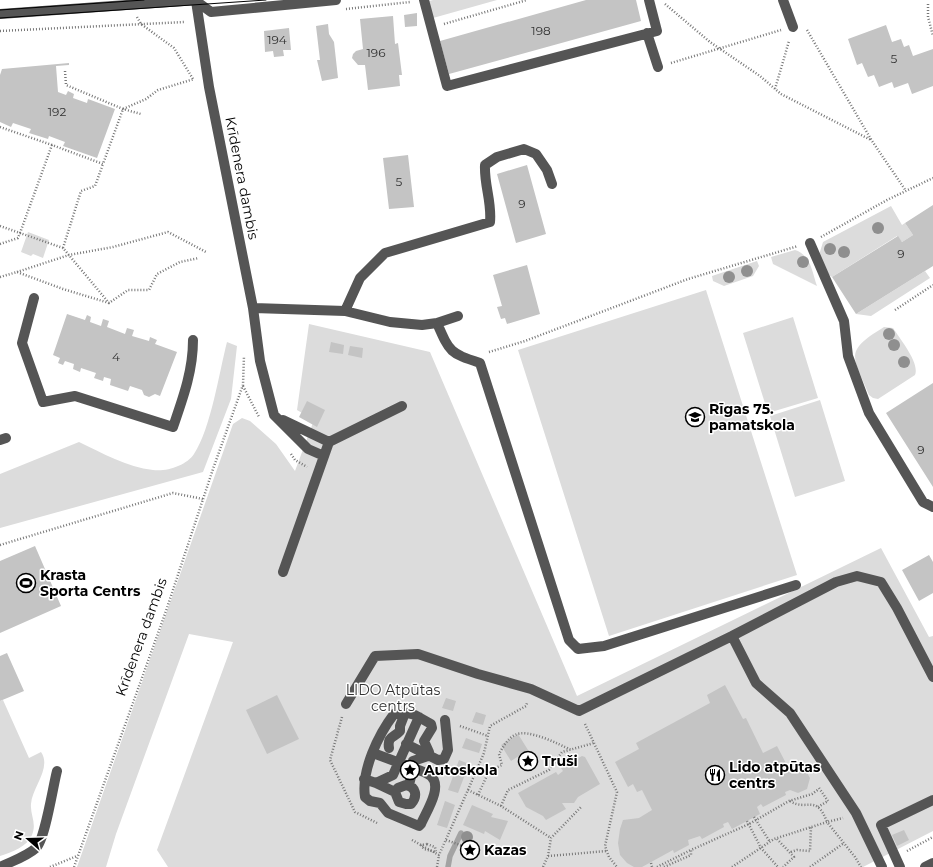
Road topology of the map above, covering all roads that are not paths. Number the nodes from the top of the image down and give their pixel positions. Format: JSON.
{"nodes":[{"id":1,"x":197,"y":0,"type":"edge"},
{"id":2,"x":336,"y":0,"type":"edge"},
{"id":3,"x":424,"y":0,"type":"edge"},
{"id":4,"x":649,"y":0,"type":"edge"},
{"id":5,"x":783,"y":0,"type":"edge"},
{"id":6,"x":63,"y":5,"type":"edge"},
{"id":7,"x":0,"y":14,"type":"edge"},
{"id":8,"x":793,"y":27,"type":"road end"},
{"id":9,"x":647,"y":33,"type":"junction"},
{"id":10,"x":658,"y":67,"type":"road end"},
{"id":11,"x":552,"y":184,"type":"dead end"},
{"id":12,"x":810,"y":243,"type":"road end"},
{"id":13,"x":34,"y":298,"type":"dead end"},
{"id":14,"x":253,"y":308,"type":"junction"},
{"id":15,"x":344,"y":311,"type":"junction"},
{"id":16,"x":458,"y":316,"type":"dead end"},
{"id":17,"x":437,"y":324,"type":"junction"},
{"id":18,"x":193,"y":340,"type":"dead end"},
{"id":19,"x":402,"y":406,"type":"dead end"},
{"id":20,"x":274,"y":415,"type":"junction"},
{"id":21,"x":329,"y":442,"type":"junction"},
{"id":22,"x":324,"y":456,"type":"junction"},
{"id":23,"x":933,"y":507,"type":"edge"},
{"id":24,"x":283,"y":572,"type":"dead end"},
{"id":25,"x":796,"y":584,"type":"dead end"},
{"id":26,"x":732,"y":636,"type":"junction"},
{"id":27,"x":928,"y":656,"type":"edge"},
{"id":28,"x":933,"y":677,"type":"edge"},
{"id":29,"x":346,"y":704,"type":"dead end"},
{"id":30,"x":406,"y":713,"type":"junction"},
{"id":31,"x":418,"y":717,"type":"junction"},
{"id":32,"x":445,"y":720,"type":"dead end"},
{"id":33,"x":406,"y":744,"type":"junction"},
{"id":34,"x":375,"y":748,"type":"junction"},
{"id":35,"x":389,"y":748,"type":"junction"},
{"id":36,"x":428,"y":756,"type":"junction"},
{"id":37,"x":400,"y":759,"type":"junction"},
{"id":38,"x":413,"y":764,"type":"junction"},
{"id":39,"x":57,"y":771,"type":"dead end"},
{"id":40,"x":393,"y":774,"type":"junction"},
{"id":41,"x":364,"y":779,"type":"junction"},
{"id":42,"x":376,"y":783,"type":"junction"},
{"id":43,"x":402,"y":788,"type":"junction"},
{"id":44,"x":414,"y":799,"type":"junction"},
{"id":45,"x":933,"y":800,"type":"edge"},
{"id":46,"x":402,"y":803,"type":"junction"},
{"id":47,"x":430,"y":805,"type":"junction"},
{"id":48,"x":394,"y":816,"type":"junction"},
{"id":49,"x":933,"y":863,"type":"edge"},
{"id":50,"x":0,"y":867,"type":"edge"},
{"id":51,"x":882,"y":867,"type":"edge"},
{"id":52,"x":900,"y":867,"type":"edge"},
{"id":53,"x":925,"y":867,"type":"edge"}],
"edges":[{"from":1,"to":2,"type":"street"},
{"from":1,"to":6,"type":"street"},
{"from":1,"to":14,"type":"street","name":"Krīdenera dambis"},
{"from":3,"to":9,"type":"street"},
{"from":4,"to":9,"type":"street"},
{"from":5,"to":8,"type":"street"},
{"from":6,"to":7,"type":"street"},
{"from":9,"to":10,"type":"street"},
{"from":11,"to":15,"type":"street"},
{"from":12,"to":23,"type":"street"},
{"from":13,"to":18,"type":"street"},
{"from":14,"to":15,"type":"street"},
{"from":14,"to":20,"type":"street","name":"Krīdenera dambis"},
{"from":15,"to":17,"type":"street"},
{"from":16,"to":17,"type":"street"},
{"from":17,"to":25,"type":"street"},
{"from":19,"to":21,"type":"street"},
{"from":20,"to":21,"type":"street"},
{"from":20,"to":22,"type":"street"},
{"from":21,"to":22,"type":"street"},
{"from":22,"to":24,"type":"street"},
{"from":26,"to":27,"type":"street"},
{"from":26,"to":29,"type":"street"},
{"from":26,"to":51,"type":"street"},
{"from":27,"to":28,"type":"street"},
{"from":30,"to":31,"type":"street"},
{"from":30,"to":34,"type":"street"},
{"from":30,"to":35,"type":"street"},
{"from":31,"to":33,"type":"street"},
{"from":31,"to":36,"type":"street"},
{"from":32,"to":36,"type":"street"},
{"from":33,"to":36,"type":"street"},
{"from":33,"to":37,"type":"street"},
{"from":34,"to":35,"type":"street"},
{"from":34,"to":37,"type":"street"},
{"from":34,"to":41,"type":"street"},
{"from":35,"to":37,"type":"street"},
{"from":36,"to":38,"type":"street"},
{"from":37,"to":38,"type":"street"},
{"from":37,"to":40,"type":"street"},
{"from":38,"to":43,"type":"street"},
{"from":38,"to":47,"type":"street"},
{"from":39,"to":50,"type":"street"},
{"from":40,"to":42,"type":"street"},
{"from":40,"to":43,"type":"street"},
{"from":41,"to":42,"type":"street"},
{"from":41,"to":48,"type":"street"},
{"from":42,"to":43,"type":"street"},
{"from":43,"to":44,"type":"street"},
{"from":43,"to":46,"type":"street"},
{"from":44,"to":46,"type":"street"},
{"from":44,"to":47,"type":"street"},
{"from":45,"to":52,"type":"street"},
{"from":46,"to":48,"type":"street"},
{"from":47,"to":48,"type":"street"},
{"from":49,"to":53,"type":"street"}]}
